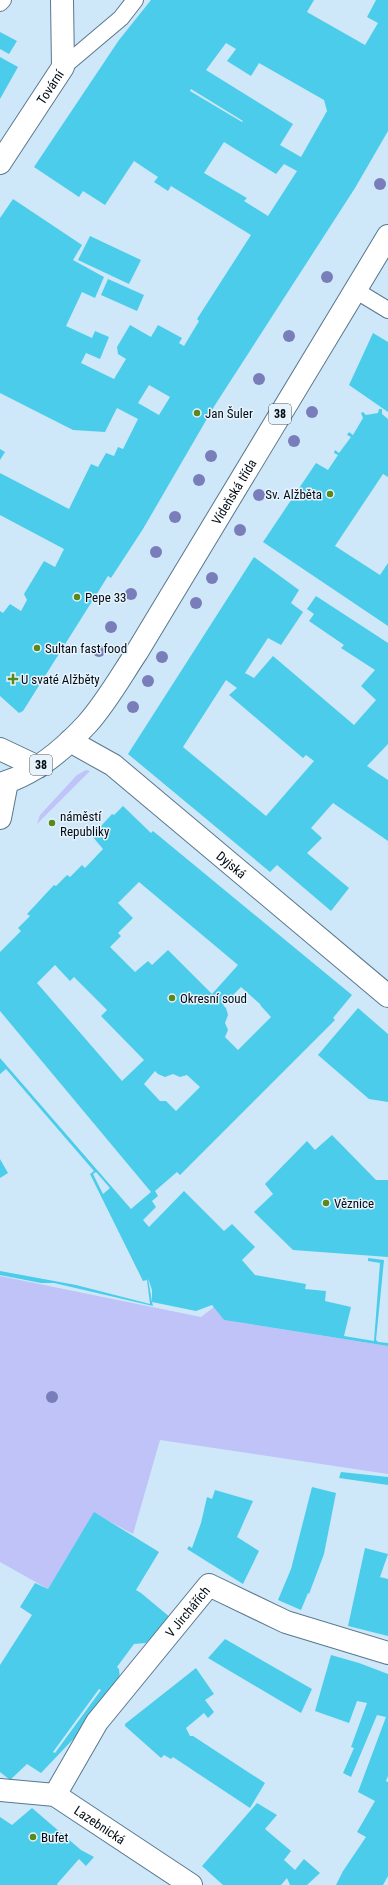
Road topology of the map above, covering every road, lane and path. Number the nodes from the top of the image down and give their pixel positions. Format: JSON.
{"nodes":[{"id":1,"x":4,"y":0,"type":"edge"},
{"id":2,"x":62,"y":0,"type":"edge"},
{"id":3,"x":135,"y":0,"type":"edge"},
{"id":4,"x":0,"y":3,"type":"edge"},
{"id":5,"x":63,"y":67,"type":"junction"},
{"id":6,"x":0,"y":163,"type":"edge"},
{"id":7,"x":388,"y":236,"type":"edge"},
{"id":8,"x":355,"y":290,"type":"junction"},
{"id":9,"x":388,"y":310,"type":"edge"},
{"id":10,"x":70,"y":741,"type":"junction"},
{"id":11,"x":0,"y":749,"type":"edge"},
{"id":12,"x":38,"y":766,"type":"junction"},
{"id":13,"x":4,"y":783,"type":"edge"},
{"id":14,"x":0,"y":818,"type":"edge"},
{"id":15,"x":388,"y":996,"type":"edge"},
{"id":16,"x":388,"y":1653,"type":"edge"},
{"id":17,"x":0,"y":1790,"type":"edge"},
{"id":18,"x":55,"y":1795,"type":"junction"},
{"id":19,"x":191,"y":1885,"type":"edge"}],
"edges":[{"from":1,"to":4,"type":"lane"},
{"from":2,"to":5,"type":"street","name":"Tovární"},
{"from":3,"to":5,"type":"lane"},
{"from":5,"to":6,"type":"street","name":"Tovární"},
{"from":7,"to":8,"type":"street","name":"Vídeňská třída","number":"38"},
{"from":8,"to":9,"type":"lane"},
{"from":8,"to":10,"type":"street","name":"Vídeňská třída","number":"38"},
{"from":10,"to":12,"type":"street","number":"38"},
{"from":10,"to":15,"type":"street","name":"Dyjská"},
{"from":11,"to":12,"type":"street"},
{"from":12,"to":13,"type":"street","number":"38"},
{"from":13,"to":14,"type":"street"},
{"from":16,"to":18,"type":"street","name":"V Jirchářích"},
{"from":17,"to":18,"type":"street","name":"Lazebnická"},
{"from":18,"to":19,"type":"street","name":"Lazebnická"}]}
